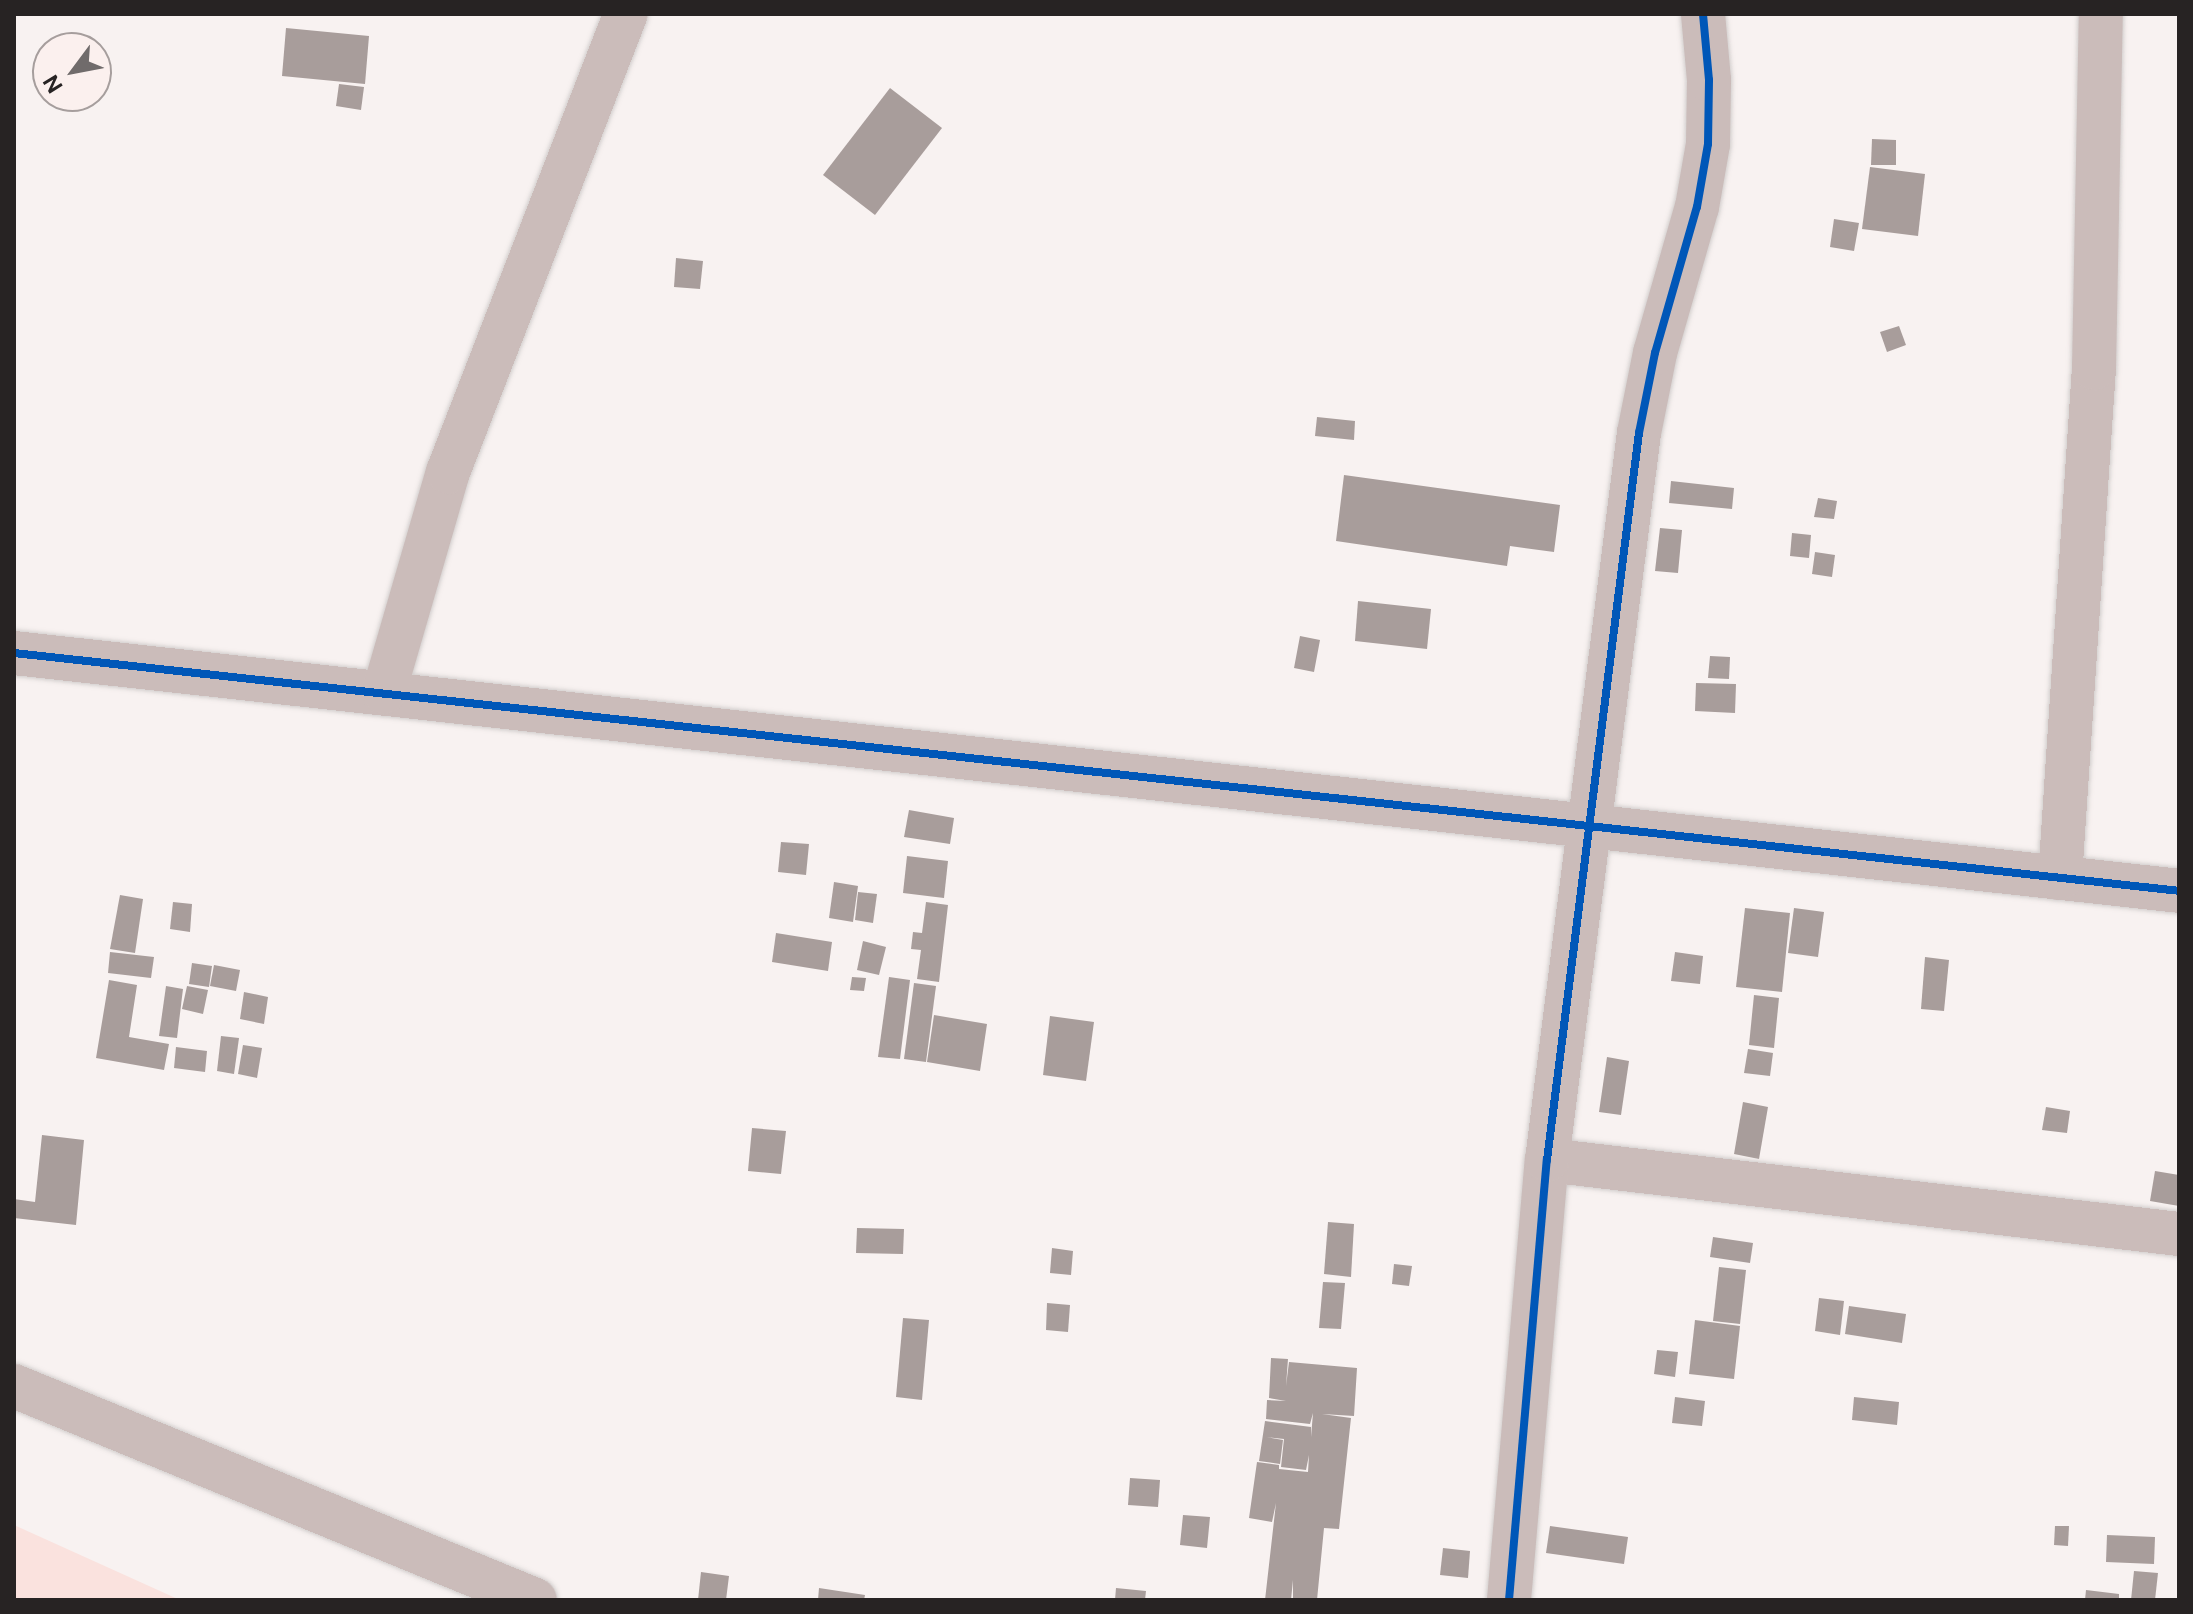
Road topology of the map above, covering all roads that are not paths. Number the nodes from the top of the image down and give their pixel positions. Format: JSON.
{"nodes":[{"id":1,"x":626,"y":14,"type":"edge"},
{"id":2,"x":1703,"y":14,"type":"edge"},
{"id":3,"x":2101,"y":14,"type":"edge"},
{"id":4,"x":14,"y":653,"type":"edge"},
{"id":5,"x":384,"y":692,"type":"junction"},
{"id":6,"x":1588,"y":828,"type":"junction"},
{"id":7,"x":2060,"y":878,"type":"junction"},
{"id":8,"x":2179,"y":891,"type":"edge"},
{"id":9,"x":1547,"y":1160,"type":"junction"},
{"id":10,"x":2179,"y":1234,"type":"edge"},
{"id":11,"x":14,"y":1386,"type":"edge"},
{"id":12,"x":535,"y":1600,"type":"edge"},
{"id":13,"x":1509,"y":1600,"type":"edge"}],
"edges":[{"from":1,"to":5,"type":"street"},
{"from":2,"to":6,"type":"street"},
{"from":3,"to":7,"type":"street"},
{"from":4,"to":5,"type":"street"},
{"from":5,"to":6,"type":"street"},
{"from":6,"to":7,"type":"street"},
{"from":6,"to":9,"type":"street"},
{"from":7,"to":8,"type":"street"},
{"from":9,"to":10,"type":"street"},
{"from":9,"to":13,"type":"street"},
{"from":11,"to":12,"type":"street"}]}
